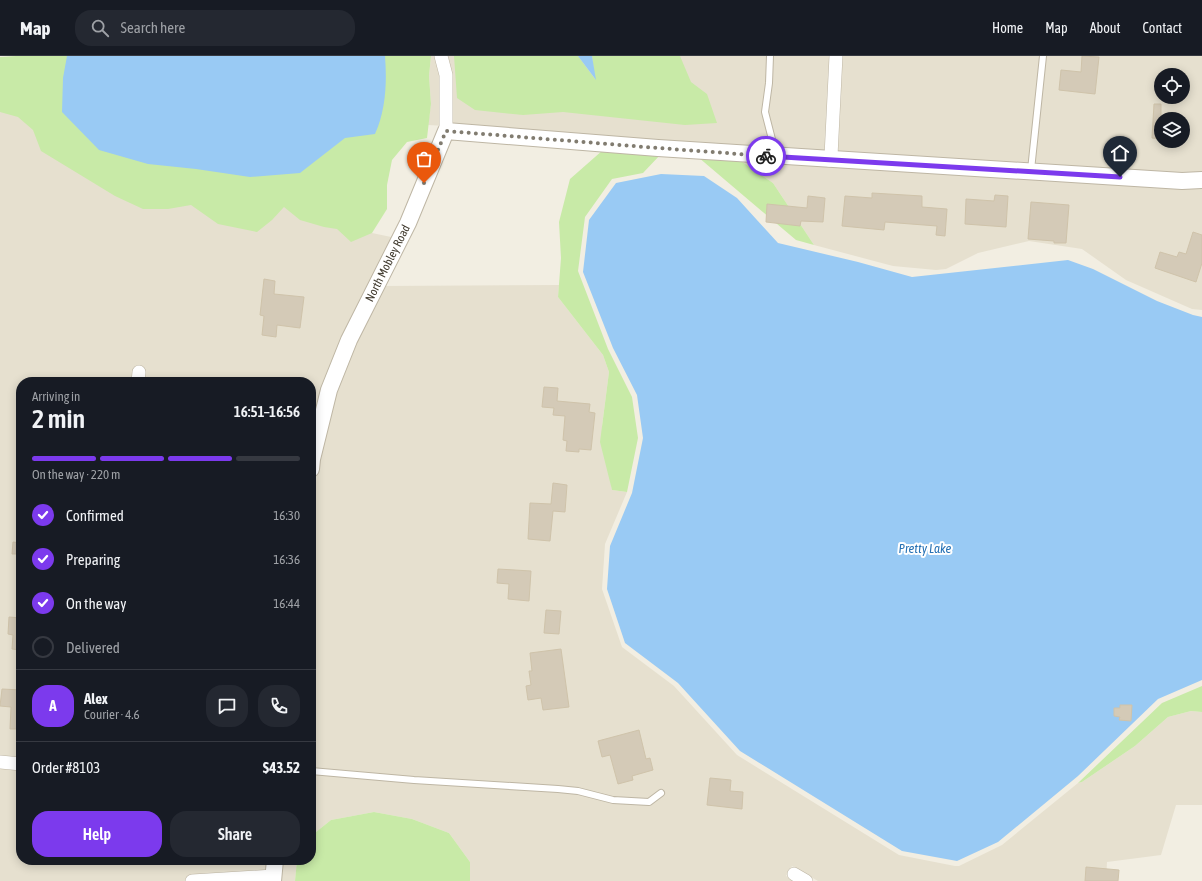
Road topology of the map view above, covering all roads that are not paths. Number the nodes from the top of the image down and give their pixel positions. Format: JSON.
{"nodes":[{"id":1,"x":441,"y":56,"type":"edge"},
{"id":2,"x":770,"y":56,"type":"edge"},
{"id":3,"x":836,"y":56,"type":"edge"},
{"id":4,"x":1043,"y":56,"type":"edge"},
{"id":5,"x":446,"y":131,"type":"junction"},
{"id":6,"x":776,"y":156,"type":"junction"},
{"id":7,"x":829,"y":160,"type":"junction"},
{"id":8,"x":1031,"y":172,"type":"junction"},
{"id":9,"x":1202,"y":180,"type":"edge"},
{"id":10,"x":316,"y":443,"type":"edge"},
{"id":11,"x":0,"y":762,"type":"edge"},
{"id":12,"x":16,"y":764,"type":"edge"},
{"id":13,"x":316,"y":771,"type":"edge"},
{"id":14,"x":661,"y":793,"type":"dead end"},
{"id":15,"x":274,"y":865,"type":"edge"},
{"id":16,"x":794,"y":874,"type":"dead end"},
{"id":17,"x":273,"y":879,"type":"edge"},
{"id":18,"x":192,"y":881,"type":"edge"},
{"id":19,"x":806,"y":881,"type":"edge"}],
"edges":[{"from":1,"to":5,"type":"street","name":"North Mobley Road"},
{"from":2,"to":6,"type":"lane"},
{"from":3,"to":7,"type":"street"},
{"from":4,"to":8,"type":"lane"},
{"from":5,"to":6,"type":"street"},
{"from":5,"to":10,"type":"street","name":"North Mobley Road"},
{"from":6,"to":7,"type":"street"},
{"from":7,"to":8,"type":"street"},
{"from":8,"to":9,"type":"street"},
{"from":11,"to":12,"type":"street"},
{"from":13,"to":14,"type":"lane"},
{"from":15,"to":17,"type":"street"},
{"from":16,"to":19,"type":"street"},
{"from":17,"to":18,"type":"street"}]}
